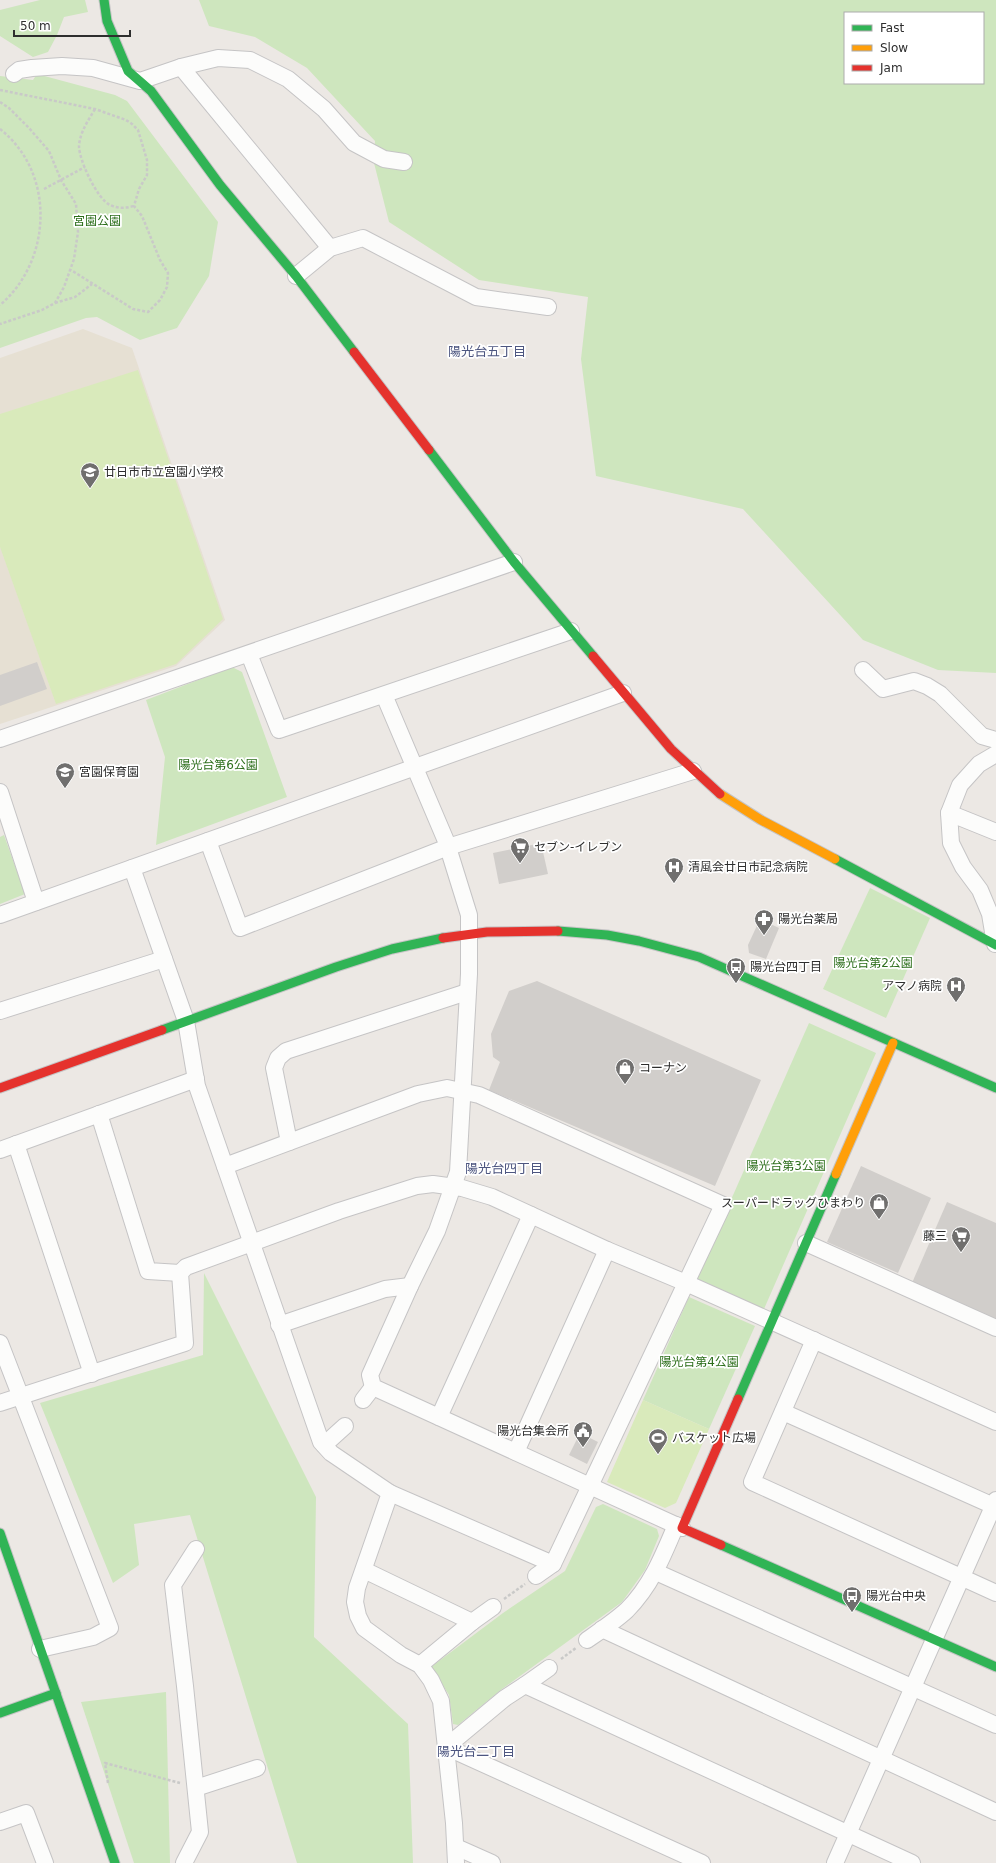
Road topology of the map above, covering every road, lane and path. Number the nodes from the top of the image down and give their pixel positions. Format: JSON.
{"nodes":[{"id":1,"x":104,"y":0,"type":"edge"},
{"id":2,"x":181,"y":67,"type":"junction"},
{"id":3,"x":14,"y":74,"type":"dead end"},
{"id":4,"x":140,"y":81,"type":"junction"},
{"id":5,"x":0,"y":90,"type":"edge"},
{"id":6,"x":0,"y":102,"type":"edge"},
{"id":7,"x":95,"y":109,"type":"junction"},
{"id":8,"x":0,"y":129,"type":"edge"},
{"id":9,"x":404,"y":162,"type":"dead end"},
{"id":10,"x":85,"y":167,"type":"junction"},
{"id":11,"x":61,"y":180,"type":"junction"},
{"id":12,"x":44,"y":189,"type":"dead end"},
{"id":13,"x":134,"y":206,"type":"junction"},
{"id":14,"x":330,"y":248,"type":"junction"},
{"id":15,"x":70,"y":270,"type":"junction"},
{"id":16,"x":296,"y":276,"type":"junction"},
{"id":17,"x":92,"y":284,"type":"junction"},
{"id":18,"x":55,"y":303,"type":"junction"},
{"id":19,"x":0,"y":306,"type":"edge"},
{"id":20,"x":548,"y":307,"type":"dead end"},
{"id":21,"x":0,"y":324,"type":"edge"},
{"id":22,"x":514,"y":562,"type":"junction"},
{"id":23,"x":571,"y":631,"type":"junction"},
{"id":24,"x":249,"y":654,"type":"junction"},
{"id":25,"x":863,"y":670,"type":"dead end"},
{"id":26,"x":623,"y":693,"type":"junction"},
{"id":27,"x":384,"y":694,"type":"junction"},
{"id":28,"x":0,"y":739,"type":"edge"},
{"id":29,"x":996,"y":740,"type":"edge"},
{"id":30,"x":996,"y":754,"type":"edge"},
{"id":31,"x":415,"y":767,"type":"junction"},
{"id":32,"x":693,"y":771,"type":"junction"},
{"id":33,"x":0,"y":792,"type":"edge"},
{"id":34,"x":949,"y":813,"type":"junction"},
{"id":35,"x":6,"y":827,"type":"edge"},
{"id":36,"x":996,"y":832,"type":"edge"},
{"id":37,"x":208,"y":841,"type":"junction"},
{"id":38,"x":448,"y":847,"type":"junction"},
{"id":39,"x":132,"y":868,"type":"junction"},
{"id":40,"x":36,"y":902,"type":"junction"},
{"id":41,"x":0,"y":915,"type":"edge"},
{"id":42,"x":469,"y":934,"type":"junction"},
{"id":43,"x":995,"y":944,"type":"edge"},
{"id":44,"x":164,"y":959,"type":"junction"},
{"id":45,"x":467,"y":992,"type":"junction"},
{"id":46,"x":0,"y":1011,"type":"edge"},
{"id":47,"x":186,"y":1021,"type":"junction"},
{"id":48,"x":893,"y":1042,"type":"junction"},
{"id":49,"x":196,"y":1079,"type":"junction"},
{"id":50,"x":0,"y":1088,"type":"edge"},
{"id":51,"x":996,"y":1088,"type":"edge"},
{"id":52,"x":462,"y":1091,"type":"junction"},
{"id":53,"x":99,"y":1114,"type":"junction"},
{"id":54,"x":289,"y":1142,"type":"junction"},
{"id":55,"x":16,"y":1144,"type":"junction"},
{"id":56,"x":0,"y":1150,"type":"edge"},
{"id":57,"x":225,"y":1166,"type":"junction"},
{"id":58,"x":453,"y":1187,"type":"junction"},
{"id":59,"x":531,"y":1215,"type":"junction"},
{"id":60,"x":251,"y":1243,"type":"junction"},
{"id":61,"x":806,"y":1243,"type":"junction"},
{"id":62,"x":607,"y":1250,"type":"junction"},
{"id":63,"x":180,"y":1273,"type":"junction"},
{"id":64,"x":686,"y":1283,"type":"junction"},
{"id":65,"x":410,"y":1286,"type":"junction"},
{"id":66,"x":772,"y":1321,"type":"junction"},
{"id":67,"x":279,"y":1325,"type":"junction"},
{"id":68,"x":996,"y":1328,"type":"edge"},
{"id":69,"x":814,"y":1340,"type":"junction"},
{"id":70,"x":0,"y":1343,"type":"edge"},
{"id":71,"x":92,"y":1374,"type":"junction"},
{"id":72,"x":373,"y":1387,"type":"junction"},
{"id":73,"x":20,"y":1397,"type":"junction"},
{"id":74,"x":363,"y":1400,"type":"dead end"},
{"id":75,"x":0,"y":1403,"type":"edge"},
{"id":76,"x":783,"y":1412,"type":"junction"},
{"id":77,"x":439,"y":1417,"type":"junction"},
{"id":78,"x":996,"y":1422,"type":"edge"},
{"id":79,"x":346,"y":1426,"type":"dead end"},
{"id":80,"x":324,"y":1445,"type":"junction"},
{"id":81,"x":516,"y":1452,"type":"junction"},
{"id":82,"x":590,"y":1486,"type":"junction"},
{"id":83,"x":390,"y":1493,"type":"junction"},
{"id":84,"x":995,"y":1504,"type":"edge"},
{"id":85,"x":679,"y":1526,"type":"junction"},
{"id":86,"x":0,"y":1533,"type":"edge"},
{"id":87,"x":196,"y":1549,"type":"dead end"},
{"id":88,"x":553,"y":1564,"type":"junction"},
{"id":89,"x":364,"y":1570,"type":"junction"},
{"id":90,"x":656,"y":1572,"type":"junction"},
{"id":91,"x":536,"y":1576,"type":"joint"},
{"id":92,"x":962,"y":1577,"type":"junction"},
{"id":93,"x":996,"y":1593,"type":"edge"},
{"id":94,"x":493,"y":1607,"type":"joint"},
{"id":95,"x":472,"y":1622,"type":"junction"},
{"id":96,"x":602,"y":1629,"type":"junction"},
{"id":97,"x":587,"y":1640,"type":"joint"},
{"id":98,"x":934,"y":1640,"type":"junction"},
{"id":99,"x":40,"y":1649,"type":"junction"},
{"id":100,"x":420,"y":1665,"type":"junction"},
{"id":101,"x":996,"y":1667,"type":"edge"},
{"id":102,"x":549,"y":1668,"type":"joint"},
{"id":103,"x":525,"y":1686,"type":"junction"},
{"id":104,"x":913,"y":1688,"type":"junction"},
{"id":105,"x":56,"y":1692,"type":"junction"},
{"id":106,"x":0,"y":1713,"type":"edge"},
{"id":107,"x":996,"y":1725,"type":"edge"},
{"id":108,"x":446,"y":1747,"type":"junction"},
{"id":109,"x":881,"y":1759,"type":"junction"},
{"id":110,"x":256,"y":1768,"type":"dead end"},
{"id":111,"x":108,"y":1787,"type":"dead end"},
{"id":112,"x":196,"y":1788,"type":"junction"},
{"id":113,"x":996,"y":1812,"type":"edge"},
{"id":114,"x":0,"y":1822,"type":"edge"},
{"id":115,"x":848,"y":1834,"type":"junction"},
{"id":116,"x":456,"y":1847,"type":"junction"},
{"id":117,"x":45,"y":1863,"type":"edge"},
{"id":118,"x":115,"y":1863,"type":"edge"},
{"id":119,"x":184,"y":1863,"type":"edge"},
{"id":120,"x":456,"y":1863,"type":"edge"},
{"id":121,"x":492,"y":1863,"type":"edge"},
{"id":122,"x":702,"y":1863,"type":"edge"},
{"id":123,"x":835,"y":1863,"type":"edge"},
{"id":124,"x":912,"y":1863,"type":"edge"}],
"edges":[{"from":1,"to":4,"type":"street"},
{"from":2,"to":4,"type":"street"},
{"from":2,"to":9,"type":"street"},
{"from":2,"to":14,"type":"street"},
{"from":3,"to":4,"type":"street"},
{"from":4,"to":16,"type":"street"},
{"from":5,"to":7,"type":"path"},
{"from":6,"to":11,"type":"path"},
{"from":7,"to":10,"type":"path"},
{"from":7,"to":13,"type":"path"},
{"from":8,"to":19,"type":"path"},
{"from":10,"to":11,"type":"path"},
{"from":10,"to":13,"type":"path"},
{"from":11,"to":12,"type":"path"},
{"from":11,"to":15,"type":"path"},
{"from":13,"to":17,"type":"path"},
{"from":14,"to":16,"type":"street"},
{"from":14,"to":20,"type":"street"},
{"from":15,"to":17,"type":"path"},
{"from":15,"to":18,"type":"path"},
{"from":16,"to":22,"type":"street"},
{"from":17,"to":18,"type":"path"},
{"from":18,"to":21,"type":"path"},
{"from":22,"to":23,"type":"street"},
{"from":22,"to":24,"type":"street"},
{"from":23,"to":26,"type":"street"},
{"from":23,"to":27,"type":"street"},
{"from":24,"to":27,"type":"street"},
{"from":24,"to":28,"type":"street"},
{"from":25,"to":29,"type":"street"},
{"from":26,"to":31,"type":"street"},
{"from":26,"to":32,"type":"street"},
{"from":27,"to":31,"type":"street"},
{"from":30,"to":34,"type":"street"},
{"from":31,"to":37,"type":"street"},
{"from":31,"to":38,"type":"street"},
{"from":32,"to":38,"type":"street"},
{"from":32,"to":43,"type":"street"},
{"from":33,"to":35,"type":"street"},
{"from":34,"to":36,"type":"street"},
{"from":34,"to":43,"type":"street"},
{"from":35,"to":40,"type":"street"},
{"from":37,"to":38,"type":"street"},
{"from":37,"to":39,"type":"street"},
{"from":38,"to":42,"type":"street"},
{"from":39,"to":40,"type":"street"},
{"from":39,"to":44,"type":"street"},
{"from":40,"to":41,"type":"street"},
{"from":42,"to":45,"type":"street"},
{"from":42,"to":47,"type":"street"},
{"from":42,"to":48,"type":"street"},
{"from":44,"to":46,"type":"street"},
{"from":44,"to":47,"type":"street"},
{"from":45,"to":52,"type":"street"},
{"from":45,"to":54,"type":"street"},
{"from":47,"to":49,"type":"street"},
{"from":47,"to":50,"type":"street"},
{"from":48,"to":51,"type":"street"},
{"from":48,"to":61,"type":"street"},
{"from":49,"to":53,"type":"street"},
{"from":49,"to":57,"type":"street"},
{"from":52,"to":54,"type":"street"},
{"from":52,"to":58,"type":"street"},
{"from":52,"to":64,"type":"street"},
{"from":53,"to":55,"type":"street"},
{"from":53,"to":63,"type":"street"},
{"from":54,"to":57,"type":"street"},
{"from":55,"to":56,"type":"street"},
{"from":55,"to":71,"type":"street"},
{"from":57,"to":60,"type":"street"},
{"from":58,"to":59,"type":"street"},
{"from":58,"to":60,"type":"street"},
{"from":58,"to":65,"type":"street"},
{"from":59,"to":62,"type":"street"},
{"from":59,"to":77,"type":"street"},
{"from":60,"to":63,"type":"street"},
{"from":60,"to":67,"type":"street"},
{"from":61,"to":66,"type":"street"},
{"from":61,"to":68,"type":"street"},
{"from":62,"to":64,"type":"street"},
{"from":62,"to":81,"type":"street"},
{"from":63,"to":71,"type":"street"},
{"from":64,"to":66,"type":"street"},
{"from":64,"to":82,"type":"street"},
{"from":65,"to":67,"type":"street"},
{"from":65,"to":72,"type":"street"},
{"from":66,"to":69,"type":"street"},
{"from":66,"to":85,"type":"street"},
{"from":67,"to":80,"type":"street"},
{"from":69,"to":76,"type":"street"},
{"from":69,"to":78,"type":"street"},
{"from":70,"to":73,"type":"street"},
{"from":71,"to":73,"type":"street"},
{"from":72,"to":74,"type":"street"},
{"from":72,"to":77,"type":"street"},
{"from":73,"to":75,"type":"street"},
{"from":73,"to":99,"type":"street"},
{"from":76,"to":84,"type":"street"},
{"from":76,"to":92,"type":"street"},
{"from":77,"to":81,"type":"street"},
{"from":79,"to":80,"type":"street"},
{"from":80,"to":83,"type":"street"},
{"from":81,"to":82,"type":"street"},
{"from":82,"to":85,"type":"street"},
{"from":82,"to":88,"type":"street"},
{"from":83,"to":88,"type":"street"},
{"from":83,"to":89,"type":"street"},
{"from":84,"to":92,"type":"street"},
{"from":85,"to":90,"type":"street"},
{"from":85,"to":98,"type":"street"},
{"from":86,"to":99,"type":"street"},
{"from":87,"to":112,"type":"street"},
{"from":88,"to":91,"type":"street"},
{"from":89,"to":95,"type":"street"},
{"from":89,"to":100,"type":"street"},
{"from":90,"to":96,"type":"street"},
{"from":90,"to":104,"type":"street"},
{"from":91,"to":94,"type":"path"},
{"from":92,"to":93,"type":"street"},
{"from":92,"to":98,"type":"street"},
{"from":94,"to":95,"type":"street"},
{"from":95,"to":100,"type":"street"},
{"from":96,"to":97,"type":"street"},
{"from":96,"to":109,"type":"street"},
{"from":97,"to":102,"type":"path"},
{"from":98,"to":101,"type":"street"},
{"from":98,"to":104,"type":"street"},
{"from":99,"to":105,"type":"street"},
{"from":100,"to":108,"type":"street"},
{"from":102,"to":103,"type":"street"},
{"from":103,"to":108,"type":"street"},
{"from":103,"to":115,"type":"street"},
{"from":104,"to":107,"type":"street"},
{"from":104,"to":109,"type":"street"},
{"from":105,"to":106,"type":"street"},
{"from":105,"to":118,"type":"street"},
{"from":108,"to":116,"type":"street"},
{"from":108,"to":122,"type":"street"},
{"from":109,"to":113,"type":"street"},
{"from":109,"to":115,"type":"street"},
{"from":110,"to":112,"type":"street"},
{"from":111,"to":112,"type":"path"},
{"from":112,"to":119,"type":"street"},
{"from":114,"to":117,"type":"street"},
{"from":115,"to":123,"type":"street"},
{"from":115,"to":124,"type":"street"},
{"from":116,"to":120,"type":"street"},
{"from":116,"to":121,"type":"street"}]}
